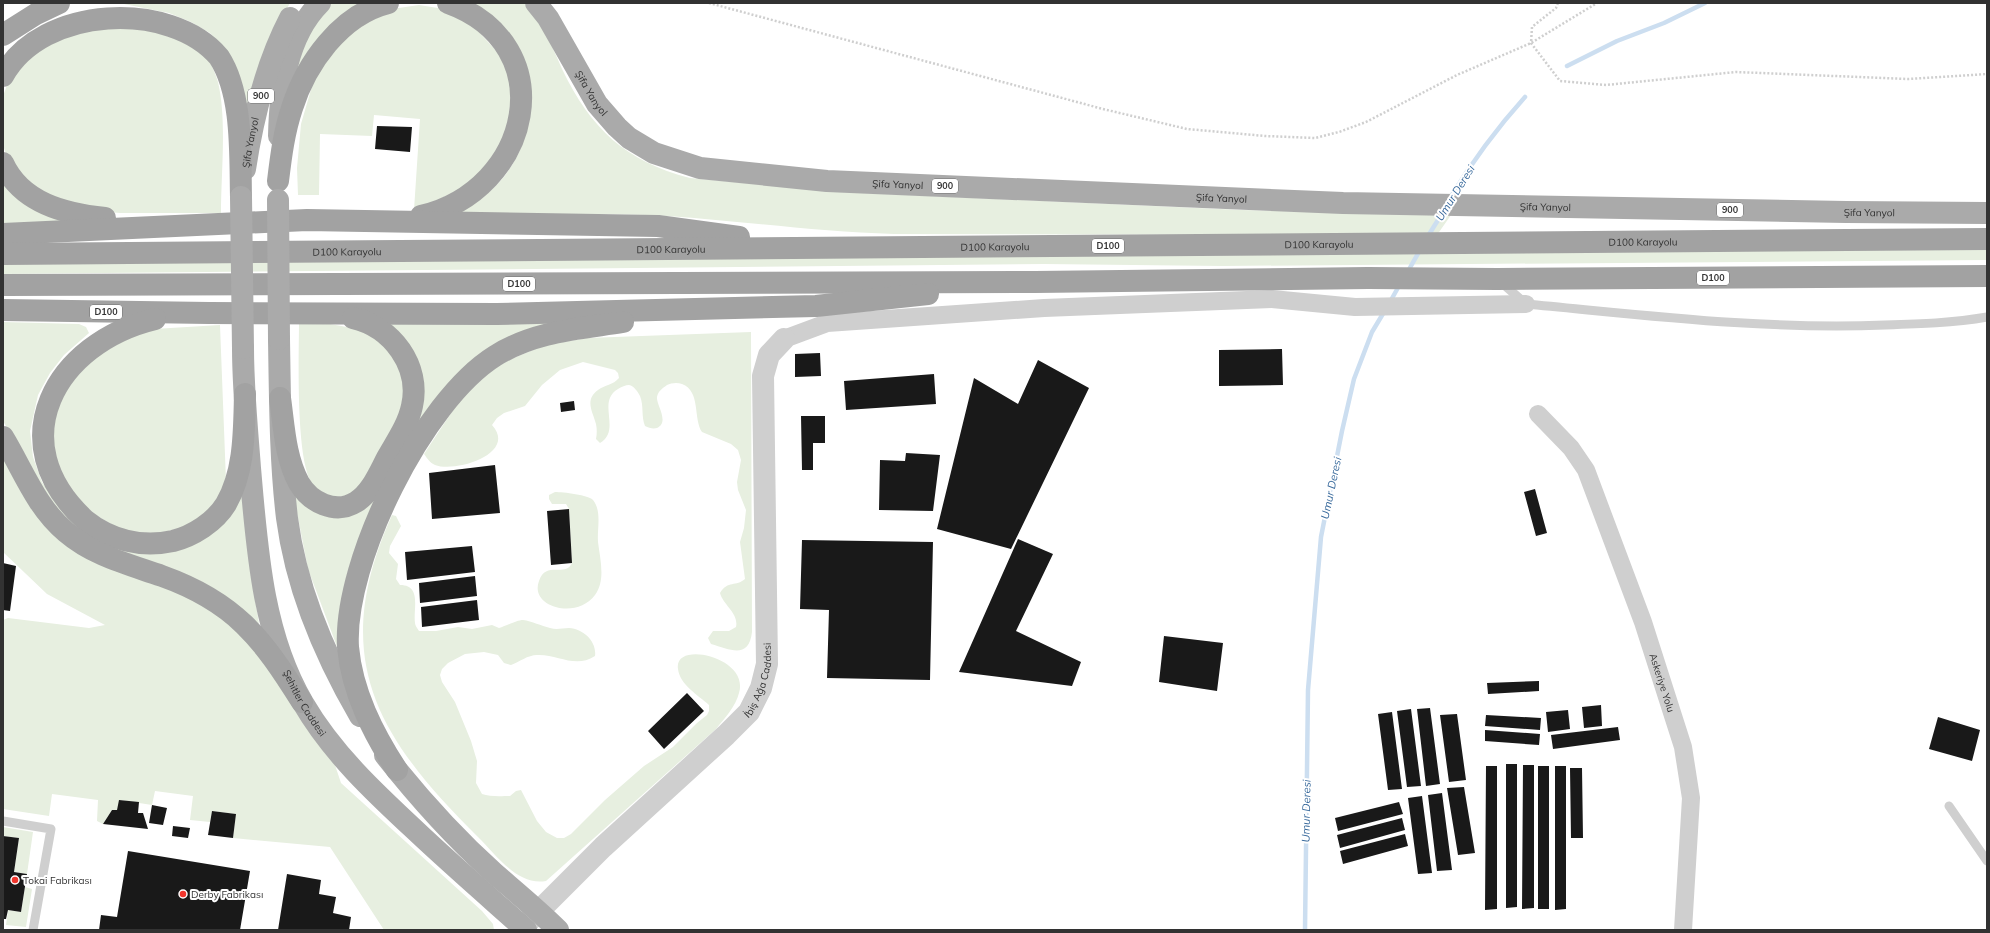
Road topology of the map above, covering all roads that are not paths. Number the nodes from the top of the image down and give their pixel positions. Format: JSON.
{"nodes":[{"id":1,"x":59,"y":3,"type":"edge"},
{"id":2,"x":302,"y":3,"type":"edge"},
{"id":3,"x":320,"y":3,"type":"edge"},
{"id":4,"x":388,"y":3,"type":"edge"},
{"id":5,"x":448,"y":3,"type":"edge"},
{"id":6,"x":536,"y":3,"type":"edge"},
{"id":7,"x":3,"y":35,"type":"edge"},
{"id":8,"x":3,"y":76,"type":"edge"},
{"id":9,"x":3,"y":163,"type":"edge"},
{"id":10,"x":278,"y":190,"type":"junction"},
{"id":11,"x":241,"y":196,"type":"junction"},
{"id":12,"x":1987,"y":212,"type":"edge"},
{"id":13,"x":364,"y":221,"type":"junction"},
{"id":14,"x":192,"y":225,"type":"junction"},
{"id":15,"x":10,"y":233,"type":"edge"},
{"id":16,"x":1987,"y":239,"type":"edge"},
{"id":17,"x":821,"y":248,"type":"junction"},
{"id":18,"x":3,"y":254,"type":"edge"},
{"id":19,"x":1987,"y":276,"type":"edge"},
{"id":20,"x":1497,"y":279,"type":"junction"},
{"id":21,"x":1035,"y":282,"type":"junction"},
{"id":22,"x":3,"y":285,"type":"edge"},
{"id":23,"x":1526,"y":304,"type":"junction"},
{"id":24,"x":732,"y":307,"type":"junction"},
{"id":25,"x":3,"y":310,"type":"edge"},
{"id":26,"x":209,"y":313,"type":"junction"},
{"id":27,"x":314,"y":314,"type":"junction"},
{"id":28,"x":1987,"y":317,"type":"edge"},
{"id":29,"x":784,"y":339,"type":"joint"},
{"id":30,"x":243,"y":348,"type":"joint"},
{"id":31,"x":245,"y":394,"type":"junction"},
{"id":32,"x":280,"y":398,"type":"junction"},
{"id":33,"x":1538,"y":414,"type":"dead end"},
{"id":34,"x":3,"y":437,"type":"edge"},
{"id":35,"x":302,"y":702,"type":"junction"},
{"id":36,"x":397,"y":770,"type":"junction"},
{"id":37,"x":1949,"y":806,"type":"dead end"},
{"id":38,"x":3,"y":821,"type":"edge"},
{"id":39,"x":1987,"y":861,"type":"edge"},
{"id":40,"x":539,"y":911,"type":"junction"},
{"id":41,"x":523,"y":929,"type":"edge"},
{"id":42,"x":33,"y":930,"type":"edge"},
{"id":43,"x":558,"y":930,"type":"edge"},
{"id":44,"x":1683,"y":930,"type":"edge"}],
"edges":[{"from":1,"to":7,"type":"highway"},
{"from":2,"to":11,"type":"main road","name":"Şifa Yanyol","number":"900"},
{"from":3,"to":10,"type":"main road"},
{"from":4,"to":10,"type":"highway"},
{"from":5,"to":13,"type":"highway"},
{"from":6,"to":12,"type":"main road","name":"Şifa Yanyol","number":"900"},
{"from":8,"to":11,"type":"highway"},
{"from":9,"to":14,"type":"highway"},
{"from":10,"to":32,"type":"main road","bridge":true},
{"from":11,"to":30,"type":"main road","name":"Şifa Yanyol","bridge":true},
{"from":13,"to":14,"type":"highway"},
{"from":13,"to":17,"type":"highway"},
{"from":14,"to":15,"type":"highway"},
{"from":16,"to":17,"type":"highway","name":"D100 Karayolu","number":"D100"},
{"from":17,"to":18,"type":"highway","name":"D100 Karayolu","number":"D100"},
{"from":19,"to":20,"type":"highway","number":"D100"},
{"from":20,"to":21,"type":"highway","number":"D100"},
{"from":20,"to":23,"type":"lane"},
{"from":21,"to":22,"type":"highway","number":"D100"},
{"from":21,"to":24,"type":"highway"},
{"from":23,"to":28,"type":"lane"},
{"from":23,"to":29,"type":"street"},
{"from":24,"to":27,"type":"highway"},
{"from":24,"to":36,"type":"highway"},
{"from":25,"to":26,"type":"highway","number":"D100"},
{"from":26,"to":27,"type":"highway","number":"D100"},
{"from":26,"to":31,"type":"highway"},
{"from":27,"to":32,"type":"highway"},
{"from":29,"to":40,"type":"street","name":"İbiş Ağa Caddesi"},
{"from":30,"to":31,"type":"main road","name":"Şehitler Caddesi"},
{"from":31,"to":35,"type":"main road","name":"Şehitler Caddesi"},
{"from":32,"to":36,"type":"main road"},
{"from":33,"to":44,"type":"street","name":"Askeriye Yolu"},
{"from":34,"to":35,"type":"highway"},
{"from":35,"to":41,"type":"main road","name":"Şehitler Caddesi"},
{"from":36,"to":40,"type":"main road"},
{"from":37,"to":39,"type":"lane"},
{"from":38,"to":42,"type":"lane"},
{"from":40,"to":41,"type":"street","name":"İbiş Ağa Caddesi"},
{"from":40,"to":43,"type":"main road"}]}
